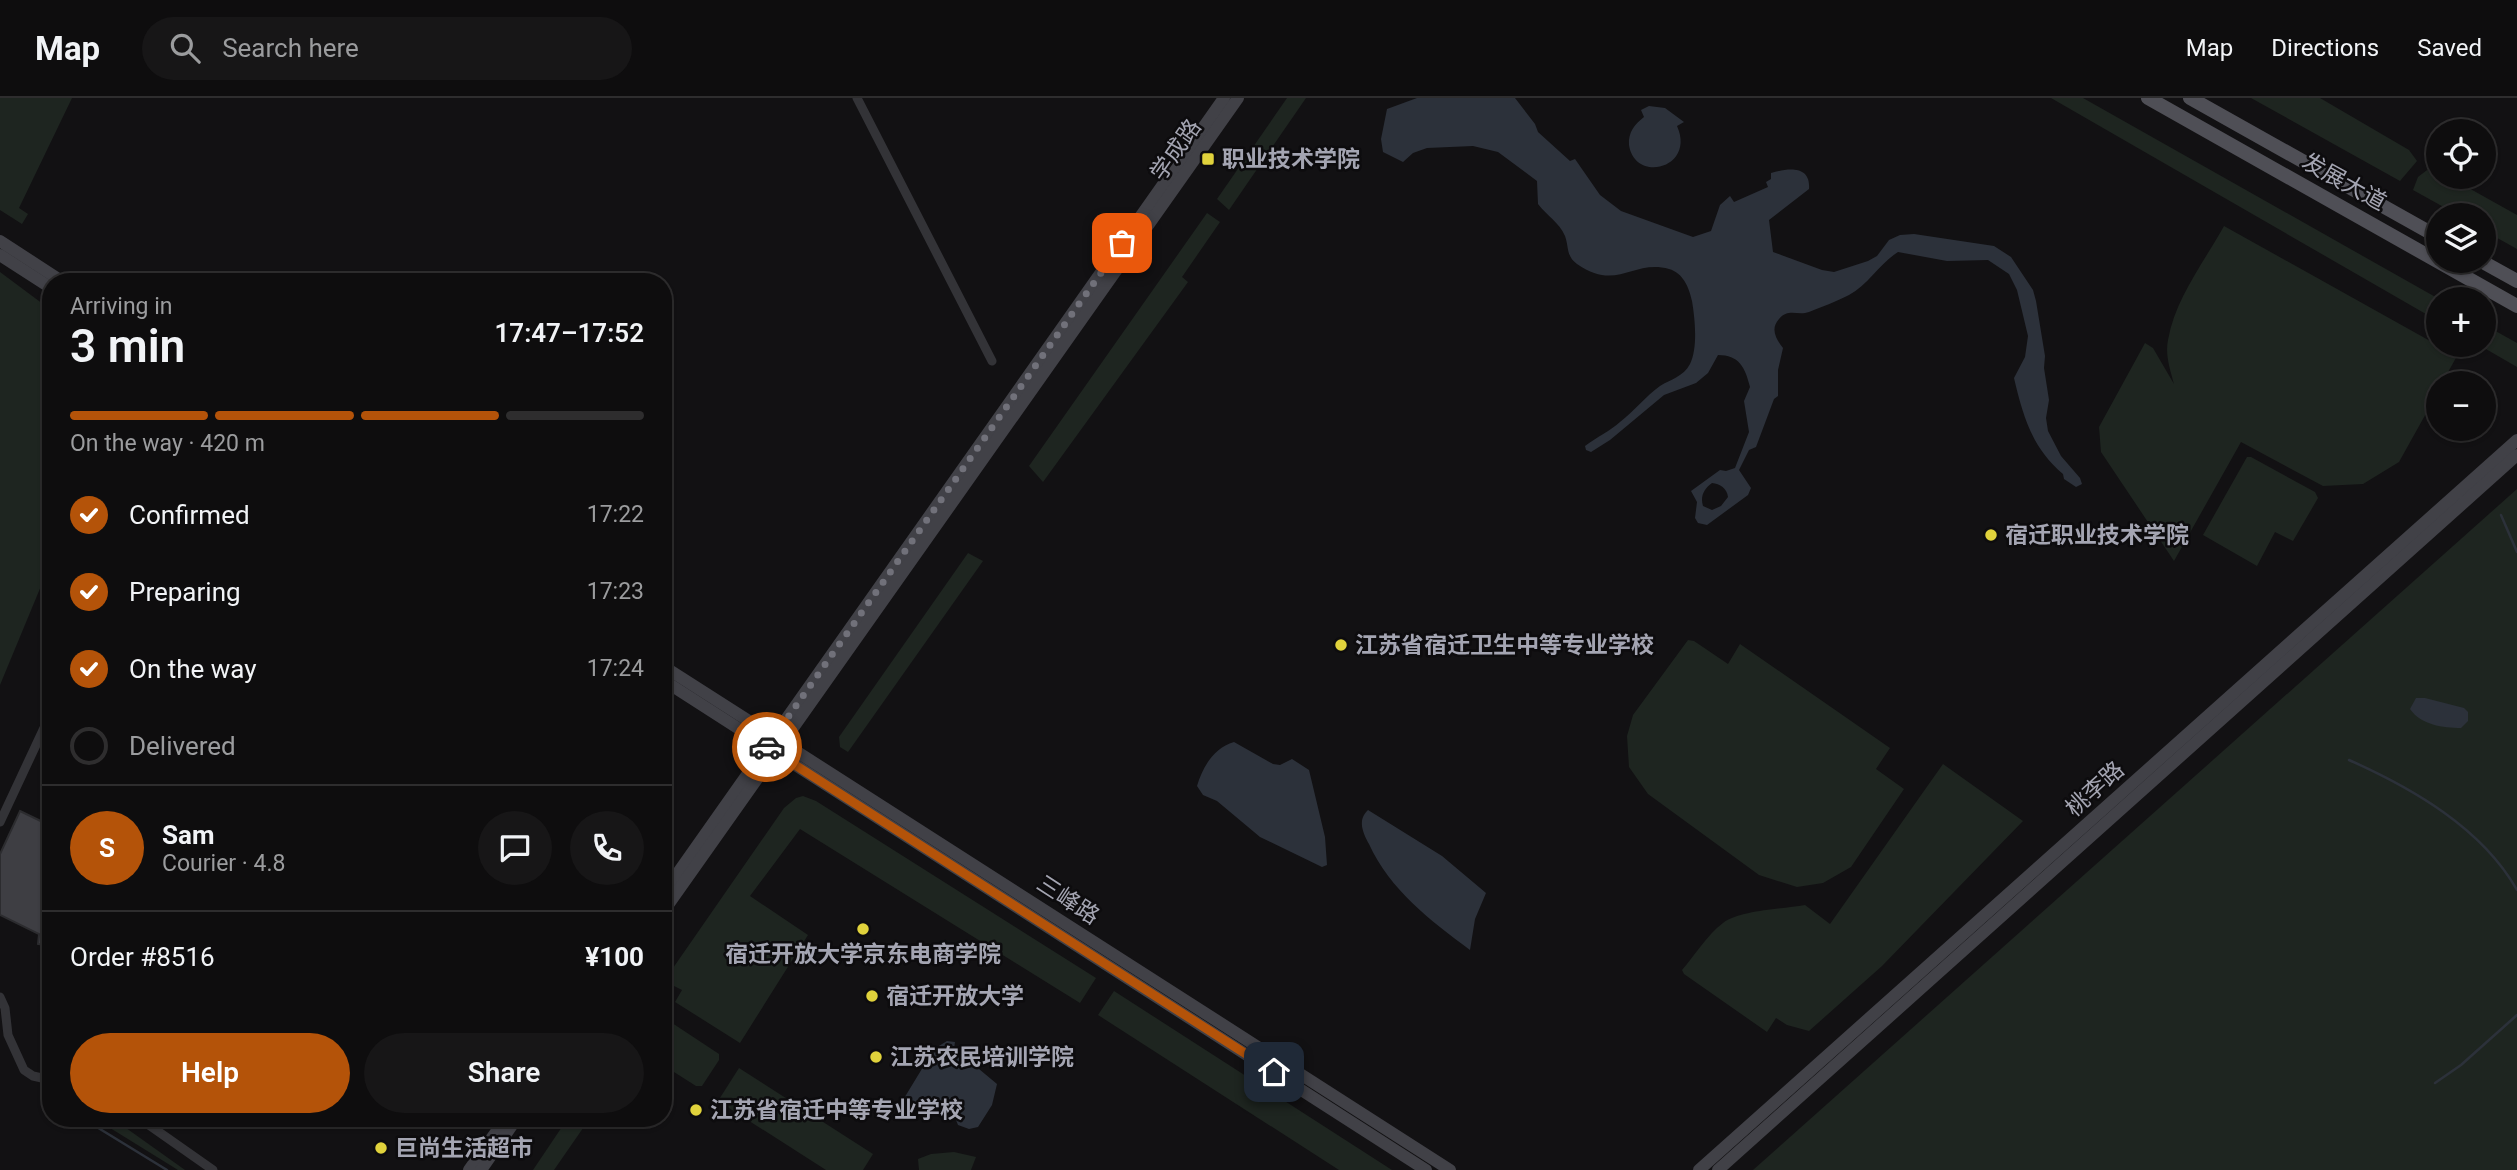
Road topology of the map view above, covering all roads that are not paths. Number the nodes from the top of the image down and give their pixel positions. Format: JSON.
{"nodes":[{"id":1,"x":858,"y":98,"type":"edge"},
{"id":2,"x":1224,"y":98,"type":"edge"},
{"id":3,"x":1238,"y":98,"type":"edge"},
{"id":4,"x":2148,"y":98,"type":"edge"},
{"id":5,"x":2189,"y":98,"type":"edge"},
{"id":6,"x":2426,"y":230,"type":"edge"},
{"id":7,"x":0,"y":242,"type":"edge"},
{"id":8,"x":0,"y":255,"type":"edge"},
{"id":9,"x":2496,"y":269,"type":"edge"},
{"id":10,"x":49,"y":273,"type":"edge"},
{"id":11,"x":2517,"y":281,"type":"edge"},
{"id":12,"x":42,"y":282,"type":"edge"},
{"id":13,"x":2517,"y":306,"type":"edge"},
{"id":14,"x":992,"y":361,"type":"dead end"},
{"id":15,"x":2517,"y":440,"type":"edge"},
{"id":16,"x":2517,"y":455,"type":"edge"},
{"id":17,"x":672,"y":672,"type":"edge"},
{"id":18,"x":672,"y":685,"type":"edge"},
{"id":19,"x":42,"y":732,"type":"edge"},
{"id":20,"x":775,"y":745,"type":"junction"},
{"id":21,"x":0,"y":822,"type":"edge"},
{"id":22,"x":672,"y":882,"type":"edge"},
{"id":23,"x":672,"y":899,"type":"edge"},
{"id":24,"x":0,"y":998,"type":"edge"},
{"id":25,"x":42,"y":1078,"type":"edge"},
{"id":26,"x":152,"y":1127,"type":"edge"},
{"id":27,"x":500,"y":1127,"type":"edge"},
{"id":28,"x":511,"y":1127,"type":"edge"},
{"id":29,"x":213,"y":1170,"type":"edge"},
{"id":30,"x":469,"y":1170,"type":"edge"},
{"id":31,"x":481,"y":1170,"type":"edge"},
{"id":32,"x":1426,"y":1170,"type":"edge"},
{"id":33,"x":1450,"y":1170,"type":"edge"},
{"id":34,"x":1699,"y":1170,"type":"edge"},
{"id":35,"x":1718,"y":1170,"type":"edge"}],
"edges":[{"from":1,"to":14,"type":"street"},
{"from":2,"to":20,"type":"main road","name":"学成路"},
{"from":3,"to":20,"type":"main road","name":"学成路"},
{"from":4,"to":13,"type":"main road","name":"发展大道"},
{"from":5,"to":6,"type":"main road","name":"发展大道"},
{"from":7,"to":10,"type":"main road"},
{"from":8,"to":12,"type":"main road"},
{"from":9,"to":11,"type":"main road"},
{"from":15,"to":34,"type":"main road","name":"桃李路"},
{"from":16,"to":35,"type":"main road","name":"桃李路"},
{"from":17,"to":20,"type":"main road","name":"三峰路"},
{"from":18,"to":20,"type":"main road","name":"三峰路"},
{"from":19,"to":21,"type":"street"},
{"from":20,"to":22,"type":"main road","name":"学成路"},
{"from":20,"to":23,"type":"main road","name":"学成路"},
{"from":20,"to":32,"type":"main road","name":"三峰路"},
{"from":20,"to":33,"type":"main road","name":"三峰路"},
{"from":24,"to":25,"type":"street"},
{"from":26,"to":29,"type":"street"},
{"from":27,"to":30,"type":"main road"},
{"from":28,"to":31,"type":"main road"}]}
